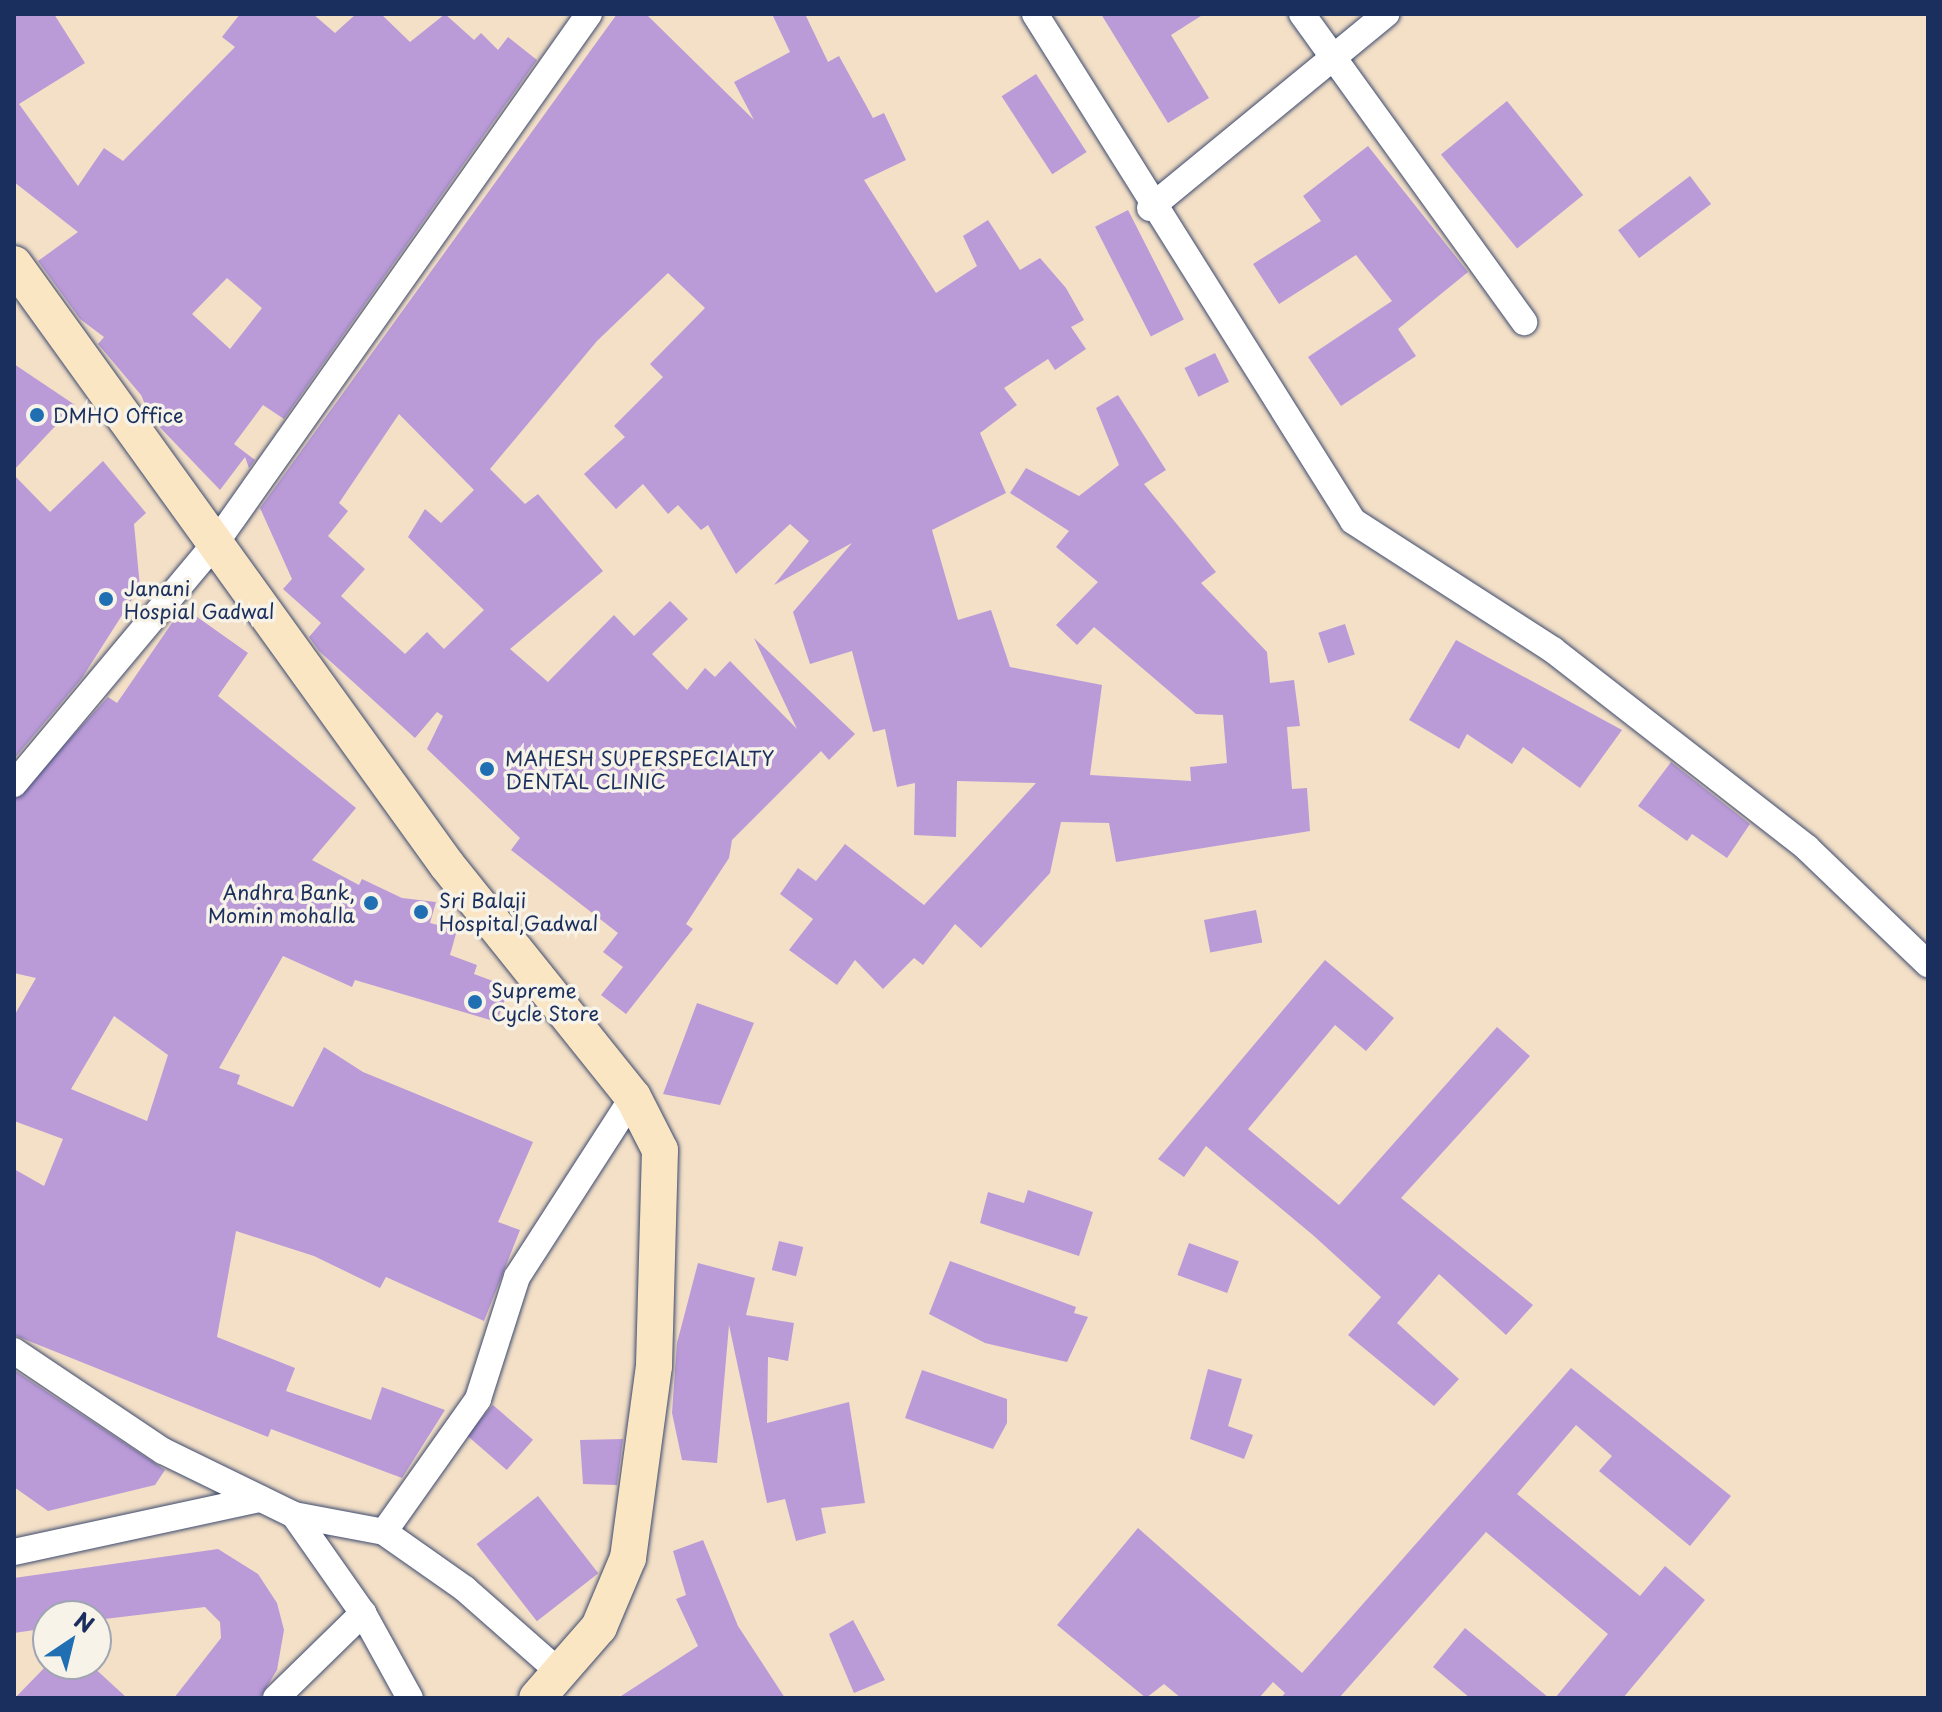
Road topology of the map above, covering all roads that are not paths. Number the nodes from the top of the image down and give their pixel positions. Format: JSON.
{"nodes":[{"id":1,"x":589,"y":14,"type":"edge"},
{"id":2,"x":1035,"y":14,"type":"edge"},
{"id":3,"x":1302,"y":14,"type":"edge"},
{"id":4,"x":1386,"y":14,"type":"edge"},
{"id":5,"x":1331,"y":60,"type":"junction"},
{"id":6,"x":1150,"y":208,"type":"junction"},
{"id":7,"x":14,"y":264,"type":"edge"},
{"id":8,"x":1524,"y":322,"type":"dead end"},
{"id":9,"x":217,"y":541,"type":"junction"},
{"id":10,"x":14,"y":784,"type":"edge"},
{"id":11,"x":1928,"y":964,"type":"edge"},
{"id":12,"x":633,"y":1097,"type":"junction"},
{"id":13,"x":14,"y":1351,"type":"edge"},
{"id":14,"x":260,"y":1499,"type":"junction"},
{"id":15,"x":294,"y":1515,"type":"junction"},
{"id":16,"x":384,"y":1532,"type":"junction"},
{"id":17,"x":14,"y":1552,"type":"edge"},
{"id":18,"x":363,"y":1613,"type":"junction"},
{"id":19,"x":548,"y":1684,"type":"edge"},
{"id":20,"x":276,"y":1698,"type":"edge"},
{"id":21,"x":410,"y":1698,"type":"edge"}],
"edges":[{"from":1,"to":9,"type":"street"},
{"from":2,"to":6,"type":"street"},
{"from":3,"to":5,"type":"street"},
{"from":4,"to":5,"type":"street"},
{"from":5,"to":6,"type":"street"},
{"from":5,"to":8,"type":"street"},
{"from":6,"to":11,"type":"street"},
{"from":7,"to":9,"type":"main road"},
{"from":9,"to":10,"type":"street"},
{"from":9,"to":12,"type":"main road"},
{"from":12,"to":16,"type":"street"},
{"from":12,"to":19,"type":"main road"},
{"from":13,"to":14,"type":"street"},
{"from":14,"to":15,"type":"street"},
{"from":14,"to":17,"type":"street"},
{"from":15,"to":16,"type":"street"},
{"from":15,"to":18,"type":"street"},
{"from":16,"to":19,"type":"street"},
{"from":18,"to":20,"type":"street"},
{"from":18,"to":21,"type":"street"}]}
